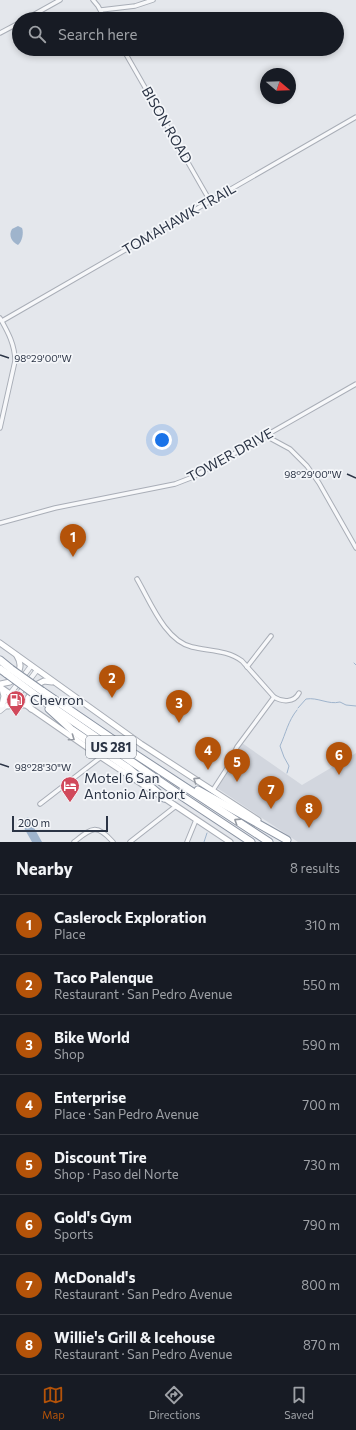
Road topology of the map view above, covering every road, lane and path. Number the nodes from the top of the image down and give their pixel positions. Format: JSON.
{"nodes":[{"id":1,"x":60,"y":0,"type":"edge"},
{"id":2,"x":93,"y":0,"type":"edge"},
{"id":3,"x":151,"y":0,"type":"edge"},
{"id":4,"x":100,"y":10,"type":"joint"},
{"id":5,"x":39,"y":12,"type":"edge"},
{"id":6,"x":12,"y":27,"type":"edge"},
{"id":7,"x":0,"y":33,"type":"edge"},
{"id":8,"x":127,"y":56,"type":"edge"},
{"id":9,"x":356,"y":117,"type":"edge"},
{"id":10,"x":210,"y":201,"type":"junction"},
{"id":11,"x":1,"y":320,"type":"edge"},
{"id":12,"x":356,"y":384,"type":"edge"},
{"id":13,"x":0,"y":428,"type":"edge"},
{"id":14,"x":266,"y":436,"type":"junction"},
{"id":15,"x":0,"y":523,"type":"edge"},
{"id":16,"x":356,"y":548,"type":"edge"},
{"id":17,"x":137,"y":579,"type":"dead end"},
{"id":18,"x":271,"y":636,"type":"dead end"},
{"id":19,"x":0,"y":643,"type":"edge"},
{"id":20,"x":15,"y":654,"type":"junction"},
{"id":21,"x":0,"y":660,"type":"edge"},
{"id":22,"x":31,"y":666,"type":"junction"},
{"id":23,"x":247,"y":667,"type":"junction"},
{"id":24,"x":0,"y":670,"type":"edge"},
{"id":25,"x":37,"y":670,"type":"junction"},
{"id":26,"x":9,"y":672,"type":"junction"},
{"id":27,"x":55,"y":683,"type":"junction"},
{"id":28,"x":0,"y":686,"type":"edge"},
{"id":29,"x":299,"y":693,"type":"dead end"},
{"id":30,"x":13,"y":696,"type":"junction"},
{"id":31,"x":40,"y":696,"type":"junction"},
{"id":32,"x":274,"y":697,"type":"junction"},
{"id":33,"x":2,"y":707,"type":"edge"},
{"id":34,"x":29,"y":708,"type":"junction"},
{"id":35,"x":124,"y":747,"type":"junction"},
{"id":36,"x":100,"y":757,"type":"junction"},
{"id":37,"x":213,"y":790,"type":"junction"},
{"id":38,"x":164,"y":798,"type":"junction"},
{"id":39,"x":40,"y":804,"type":"dead end"},
{"id":40,"x":176,"y":806,"type":"junction"},
{"id":41,"x":196,"y":820,"type":"junction"},
{"id":42,"x":289,"y":841,"type":"edge"},
{"id":43,"x":74,"y":842,"type":"edge"},
{"id":44,"x":113,"y":842,"type":"edge"},
{"id":45,"x":130,"y":842,"type":"edge"},
{"id":46,"x":186,"y":842,"type":"edge"},
{"id":47,"x":230,"y":842,"type":"edge"},
{"id":48,"x":251,"y":842,"type":"edge"},
{"id":49,"x":269,"y":842,"type":"edge"}],
"edges":[{"from":1,"to":5,"type":"street"},
{"from":2,"to":4,"type":"street"},
{"from":3,"to":4,"type":"street"},
{"from":6,"to":7,"type":"street"},
{"from":8,"to":10,"type":"street","name":"BISON ROAD"},
{"from":9,"to":10,"type":"street","name":"TOMAHAWK TRAIL"},
{"from":10,"to":11,"type":"street","name":"TOMAHAWK TRAIL"},
{"from":11,"to":13,"type":"street"},
{"from":12,"to":14,"type":"street","name":"TOWER DRIVE"},
{"from":14,"to":15,"type":"street","name":"TOWER DRIVE"},
{"from":14,"to":16,"type":"street"},
{"from":17,"to":23,"type":"street"},
{"from":18,"to":23,"type":"street"},
{"from":19,"to":20,"type":"main road"},
{"from":20,"to":22,"type":"main road"},
{"from":20,"to":28,"type":"main road"},
{"from":21,"to":26,"type":"highway","number":"US 281"},
{"from":22,"to":25,"type":"main road"},
{"from":22,"to":30,"type":"street"},
{"from":23,"to":32,"type":"street"},
{"from":24,"to":26,"type":"highway","number":"US 281"},
{"from":25,"to":27,"type":"main road"},
{"from":25,"to":30,"type":"street"},
{"from":26,"to":31,"type":"highway","number":"US 281","bridge":true},
{"from":27,"to":34,"type":"main road"},
{"from":37,"to":27,"type":"main road","one_way":true},
{"from":28,"to":30,"type":"main road"},
{"from":28,"to":33,"type":"main road"},
{"from":29,"to":32,"type":"street"},
{"from":30,"to":33,"type":"street"},
{"from":30,"to":34,"type":"main road"},
{"from":31,"to":35,"type":"highway","number":"US 281"},
{"from":31,"to":38,"type":"highway"},
{"from":31,"to":48,"type":"highway","number":"US 281"},
{"from":32,"to":37,"type":"street"},
{"from":33,"to":34,"type":"main road"},
{"from":34,"to":36,"type":"main road","one_way":true},
{"from":35,"to":42,"type":"highway"},
{"from":49,"to":35,"type":"highway","number":"US 281","one_way":true},
{"from":36,"to":38,"type":"main road"},
{"from":36,"to":39,"type":"street"},
{"from":37,"to":42,"type":"main road"},
{"from":38,"to":40,"type":"main road"},
{"from":40,"to":41,"type":"main road"},
{"from":40,"to":45,"type":"street"},
{"from":41,"to":46,"type":"street"},
{"from":41,"to":47,"type":"main road"},
{"from":43,"to":44,"type":"street"}]}
